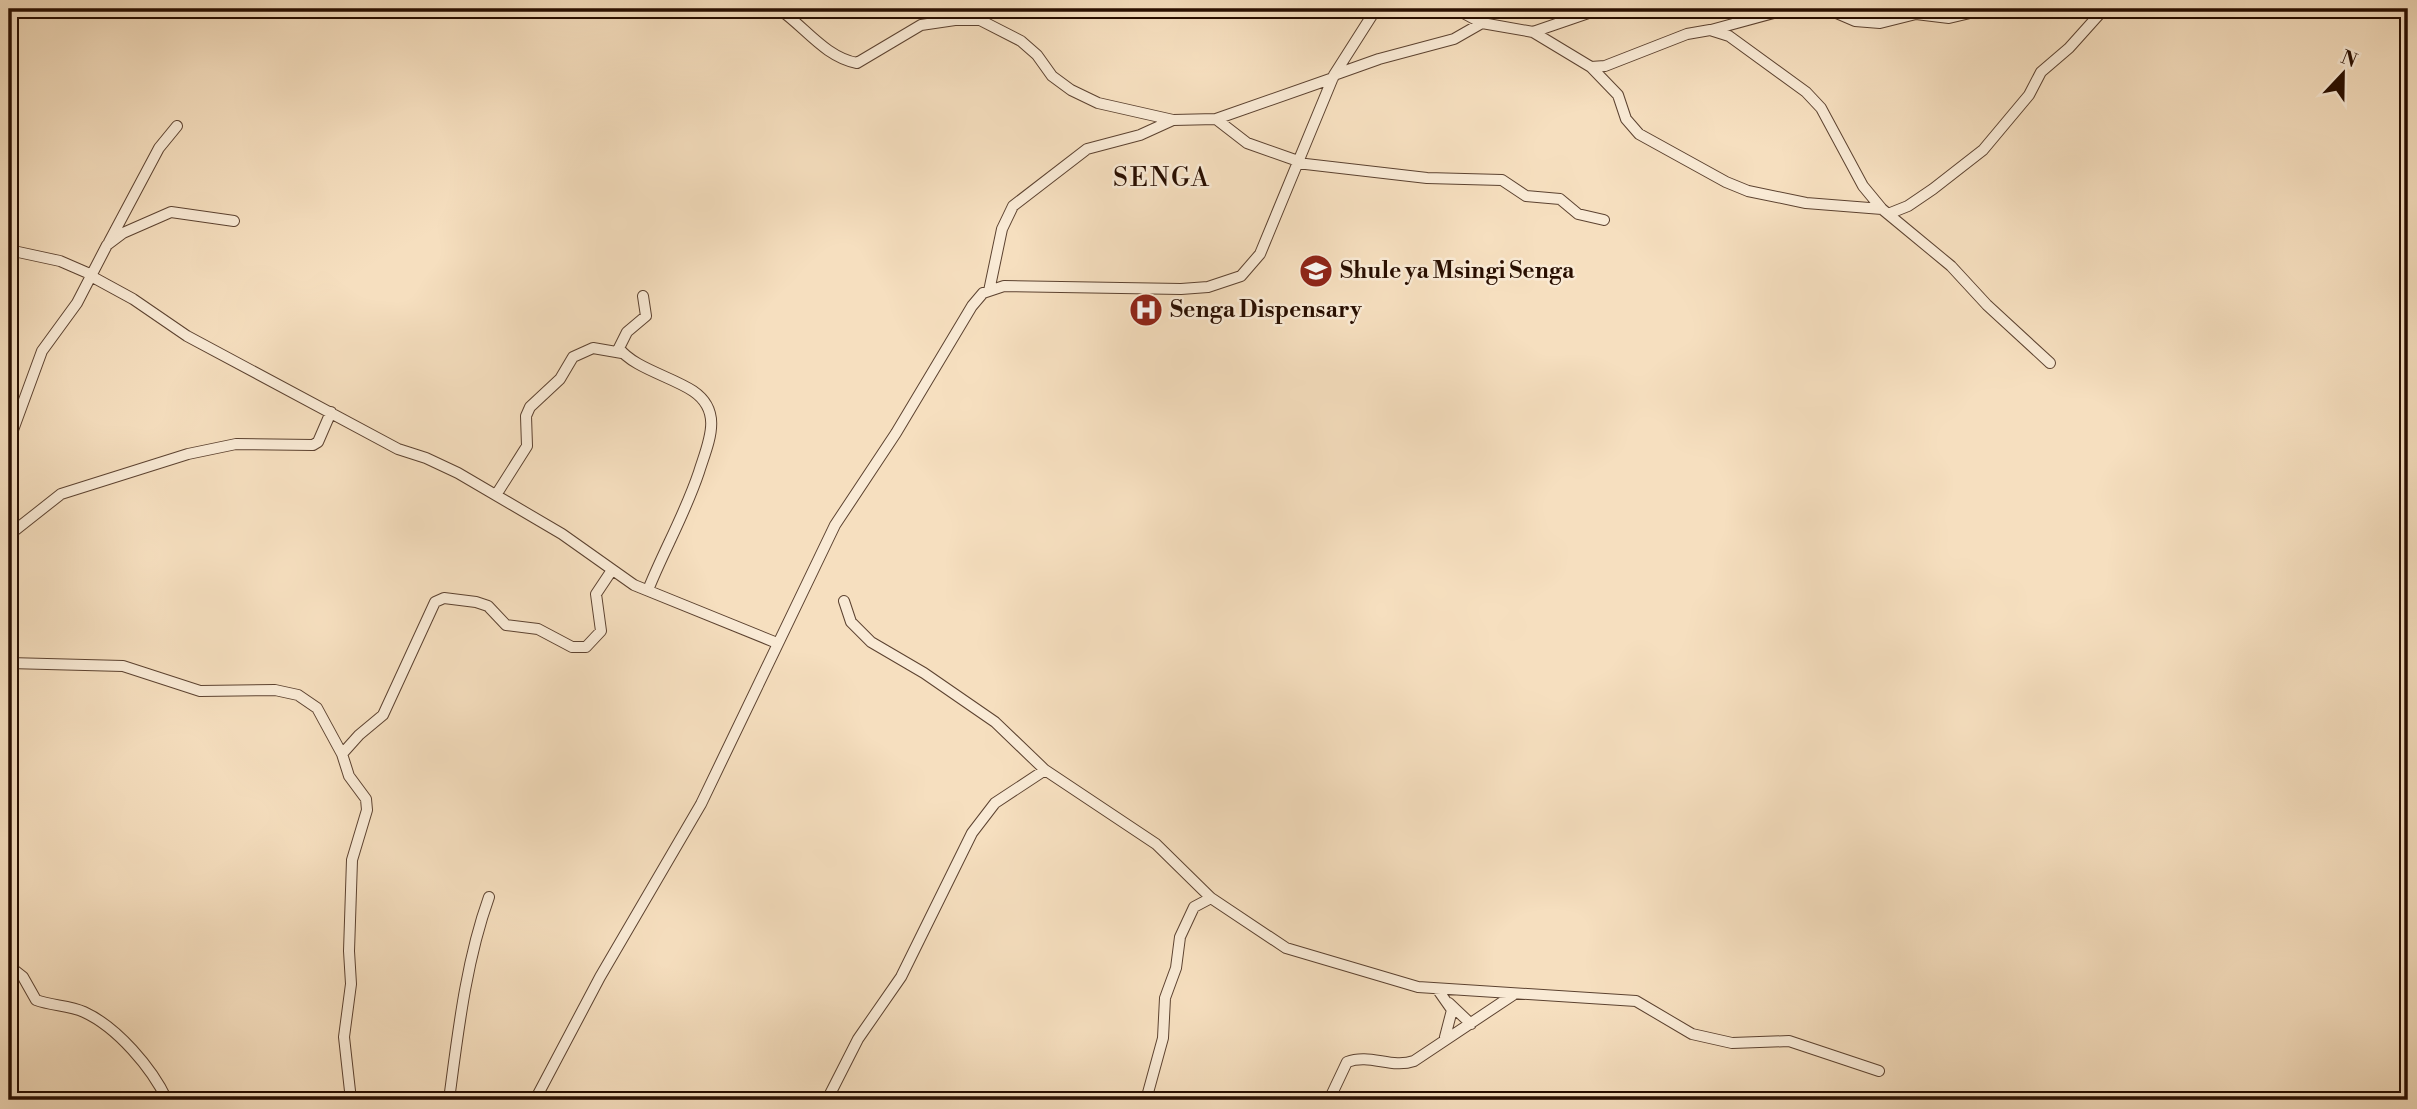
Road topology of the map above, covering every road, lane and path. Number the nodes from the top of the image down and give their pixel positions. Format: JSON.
{"nodes":[{"id":1,"x":779,"y":9,"type":"edge"},
{"id":2,"x":1376,"y":9,"type":"edge"},
{"id":3,"x":1456,"y":9,"type":"edge"},
{"id":4,"x":1486,"y":9,"type":"edge"},
{"id":5,"x":1600,"y":9,"type":"edge"},
{"id":6,"x":1732,"y":9,"type":"edge"},
{"id":7,"x":1787,"y":9,"type":"edge"},
{"id":8,"x":1827,"y":9,"type":"edge"},
{"id":9,"x":1987,"y":9,"type":"edge"},
{"id":10,"x":2104,"y":9,"type":"edge"},
{"id":11,"x":1756,"y":15,"type":"junction"},
{"id":12,"x":1482,"y":23,"type":"junction"},
{"id":13,"x":1710,"y":30,"type":"junction"},
{"id":14,"x":1533,"y":32,"type":"junction"},
{"id":15,"x":1591,"y":67,"type":"junction"},
{"id":16,"x":1334,"y":77,"type":"junction"},
{"id":17,"x":1216,"y":119,"type":"junction"},
{"id":18,"x":1172,"y":120,"type":"junction"},
{"id":19,"x":177,"y":125,"type":"dead end"},
{"id":20,"x":1297,"y":162,"type":"junction"},
{"id":21,"x":1885,"y":212,"type":"junction"},
{"id":22,"x":1604,"y":220,"type":"dead end"},
{"id":23,"x":234,"y":221,"type":"dead end"},
{"id":24,"x":107,"y":245,"type":"junction"},
{"id":25,"x":9,"y":250,"type":"edge"},
{"id":26,"x":89,"y":275,"type":"junction"},
{"id":27,"x":989,"y":290,"type":"junction"},
{"id":28,"x":643,"y":296,"type":"dead end"},
{"id":29,"x":622,"y":354,"type":"junction"},
{"id":30,"x":2050,"y":363,"type":"dead end"},
{"id":31,"x":331,"y":412,"type":"junction"},
{"id":32,"x":9,"y":441,"type":"edge"},
{"id":33,"x":496,"y":495,"type":"junction"},
{"id":34,"x":9,"y":535,"type":"edge"},
{"id":35,"x":612,"y":570,"type":"junction"},
{"id":36,"x":648,"y":590,"type":"junction"},
{"id":37,"x":844,"y":601,"type":"dead end"},
{"id":38,"x":776,"y":643,"type":"junction"},
{"id":39,"x":9,"y":663,"type":"edge"},
{"id":40,"x":342,"y":754,"type":"junction"},
{"id":41,"x":1045,"y":770,"type":"junction"},
{"id":42,"x":489,"y":897,"type":"dead end"},
{"id":43,"x":1211,"y":898,"type":"junction"},
{"id":44,"x":9,"y":966,"type":"edge"},
{"id":45,"x":1438,"y":990,"type":"junction"},
{"id":46,"x":1513,"y":995,"type":"junction"},
{"id":47,"x":1448,"y":1002,"type":"junction"},
{"id":48,"x":1471,"y":1024,"type":"junction"},
{"id":49,"x":1445,"y":1037,"type":"junction"},
{"id":50,"x":1879,"y":1071,"type":"dead end"},
{"id":51,"x":167,"y":1100,"type":"edge"},
{"id":52,"x":351,"y":1100,"type":"edge"},
{"id":53,"x":449,"y":1100,"type":"edge"},
{"id":54,"x":535,"y":1100,"type":"edge"},
{"id":55,"x":827,"y":1100,"type":"edge"},
{"id":56,"x":1146,"y":1100,"type":"edge"},
{"id":57,"x":1329,"y":1100,"type":"edge"}],
"edges":[{"from":1,"to":18,"type":"street"},
{"from":2,"to":16,"type":"street"},
{"from":3,"to":12,"type":"street"},
{"from":4,"to":12,"type":"street"},
{"from":5,"to":14,"type":"street"},
{"from":6,"to":11,"type":"street"},
{"from":7,"to":11,"type":"street"},
{"from":8,"to":9,"type":"street"},
{"from":10,"to":21,"type":"street"},
{"from":11,"to":13,"type":"street"},
{"from":12,"to":14,"type":"street"},
{"from":12,"to":16,"type":"street"},
{"from":13,"to":15,"type":"street"},
{"from":13,"to":21,"type":"street"},
{"from":14,"to":15,"type":"street"},
{"from":15,"to":21,"type":"street"},
{"from":16,"to":17,"type":"street"},
{"from":16,"to":20,"type":"street"},
{"from":17,"to":18,"type":"street"},
{"from":17,"to":20,"type":"street"},
{"from":18,"to":27,"type":"street"},
{"from":19,"to":24,"type":"street"},
{"from":20,"to":22,"type":"street"},
{"from":20,"to":27,"type":"street"},
{"from":21,"to":30,"type":"street"},
{"from":23,"to":24,"type":"street"},
{"from":24,"to":26,"type":"street"},
{"from":25,"to":26,"type":"street"},
{"from":26,"to":31,"type":"street"},
{"from":26,"to":32,"type":"street"},
{"from":27,"to":38,"type":"street"},
{"from":28,"to":29,"type":"street"},
{"from":29,"to":33,"type":"street"},
{"from":29,"to":36,"type":"street"},
{"from":31,"to":33,"type":"street"},
{"from":31,"to":34,"type":"street"},
{"from":33,"to":35,"type":"street"},
{"from":35,"to":36,"type":"street"},
{"from":35,"to":40,"type":"street"},
{"from":36,"to":38,"type":"street"},
{"from":37,"to":41,"type":"street"},
{"from":38,"to":54,"type":"street"},
{"from":39,"to":40,"type":"street"},
{"from":40,"to":52,"type":"street"},
{"from":41,"to":43,"type":"street"},
{"from":41,"to":55,"type":"street"},
{"from":42,"to":53,"type":"street"},
{"from":43,"to":45,"type":"street"},
{"from":43,"to":56,"type":"street"},
{"from":44,"to":51,"type":"street"},
{"from":45,"to":46,"type":"street"},
{"from":45,"to":47,"type":"street"},
{"from":46,"to":48,"type":"street"},
{"from":46,"to":50,"type":"street"},
{"from":47,"to":48,"type":"street"},
{"from":47,"to":49,"type":"street"},
{"from":48,"to":49,"type":"street"},
{"from":49,"to":57,"type":"street"}]}
